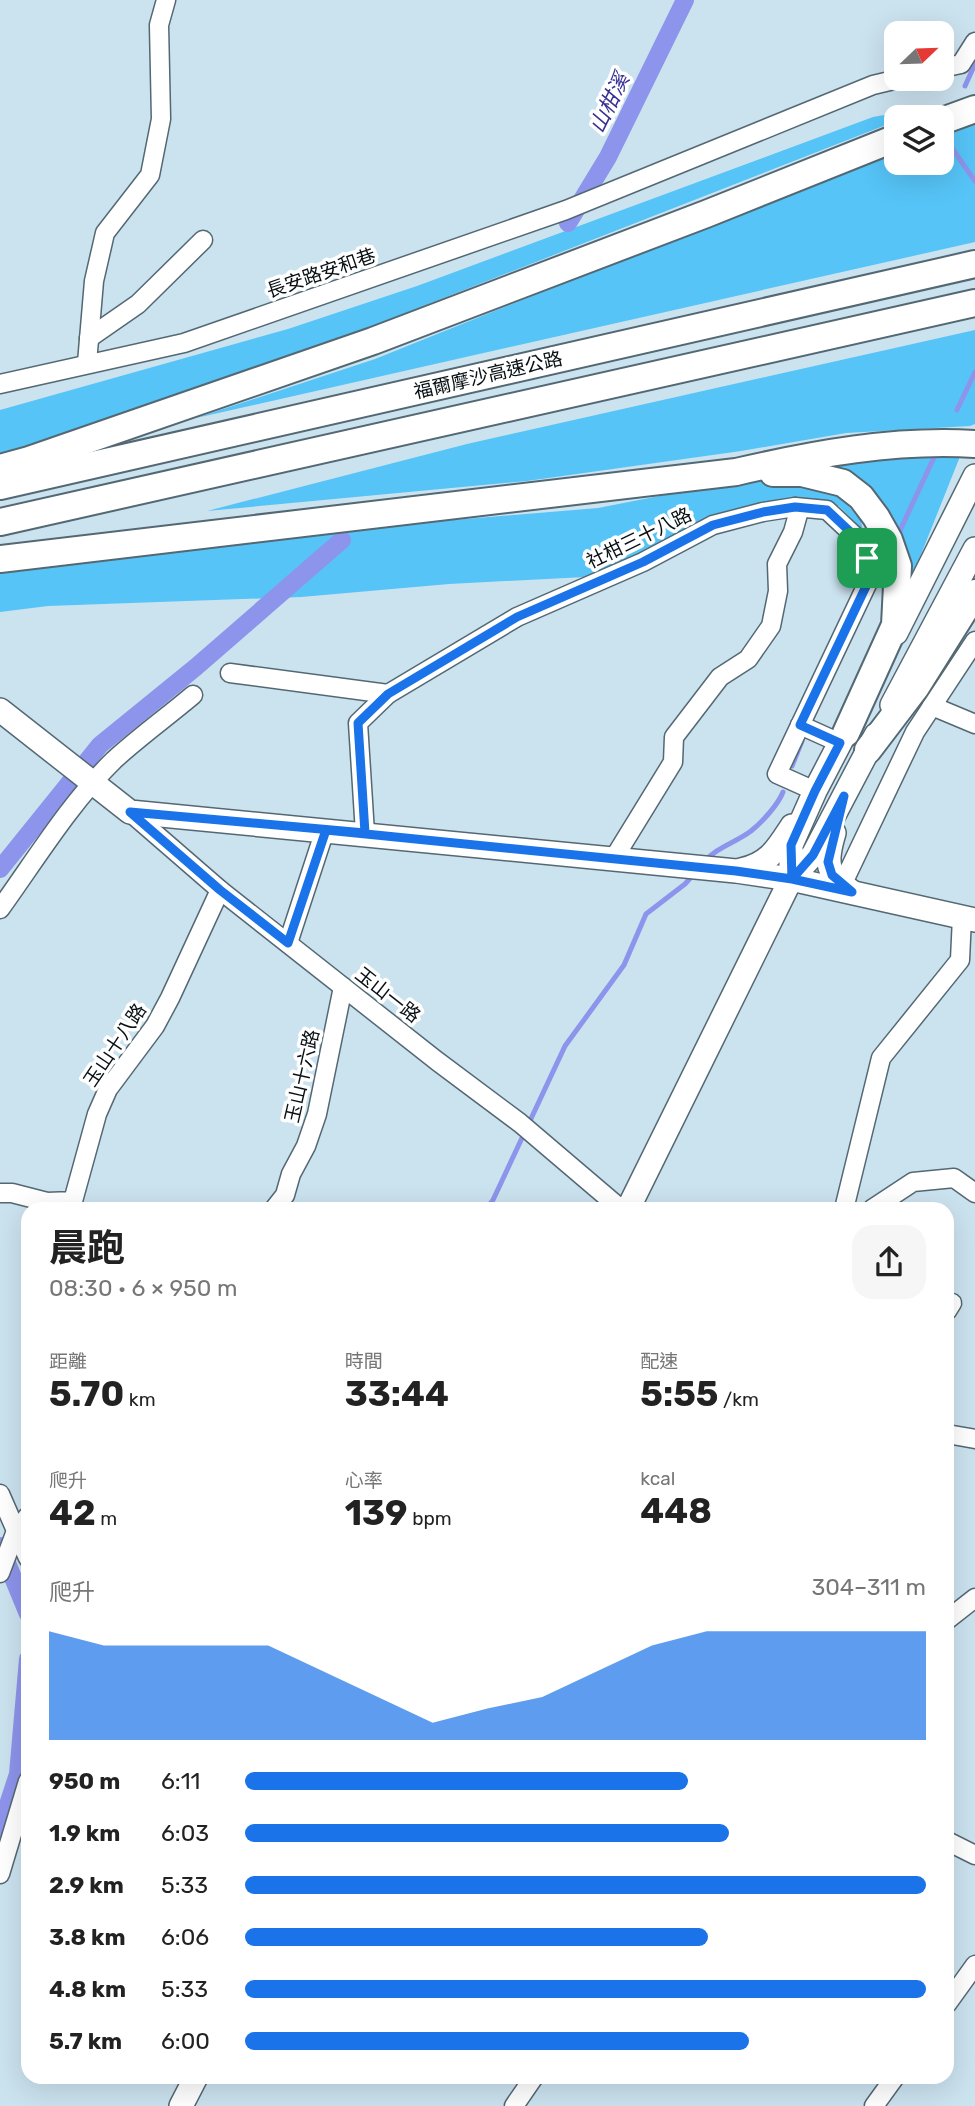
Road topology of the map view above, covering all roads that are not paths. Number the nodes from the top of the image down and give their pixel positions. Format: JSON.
{"nodes":[{"id":1,"x":166,"y":0,"type":"edge"},
{"id":2,"x":975,"y":42,"type":"edge"},
{"id":3,"x":954,"y":65,"type":"edge"},
{"id":4,"x":884,"y":82,"type":"edge"},
{"id":5,"x":975,"y":109,"type":"edge"},
{"id":6,"x":954,"y":117,"type":"edge"},
{"id":7,"x":975,"y":121,"type":"edge"},
{"id":8,"x":954,"y":125,"type":"edge"},
{"id":9,"x":884,"y":143,"type":"edge"},
{"id":10,"x":204,"y":240,"type":"dead end"},
{"id":11,"x":974,"y":265,"type":"edge"},
{"id":12,"x":973,"y":304,"type":"edge"},
{"id":13,"x":89,"y":338,"type":"junction"},
{"id":14,"x":87,"y":363,"type":"junction"},
{"id":15,"x":0,"y":384,"type":"edge"},
{"id":16,"x":975,"y":444,"type":"edge"},
{"id":17,"x":0,"y":468,"type":"edge"},
{"id":18,"x":736,"y":472,"type":"junction"},
{"id":19,"x":975,"y":476,"type":"edge"},
{"id":20,"x":0,"y":486,"type":"edge"},
{"id":21,"x":795,"y":507,"type":"junction"},
{"id":22,"x":0,"y":522,"type":"edge"},
{"id":23,"x":975,"y":549,"type":"edge"},
{"id":24,"x":0,"y":559,"type":"edge"},
{"id":25,"x":975,"y":593,"type":"edge"},
{"id":26,"x":975,"y":641,"type":"edge"},
{"id":27,"x":230,"y":673,"type":"dead end"},
{"id":28,"x":388,"y":694,"type":"junction"},
{"id":29,"x":193,"y":695,"type":"dead end"},
{"id":30,"x":932,"y":706,"type":"junction"},
{"id":31,"x":0,"y":709,"type":"edge"},
{"id":32,"x":975,"y":724,"type":"edge"},
{"id":33,"x":800,"y":725,"type":"junction"},
{"id":34,"x":843,"y":738,"type":"junction"},
{"id":35,"x":868,"y":750,"type":"junction"},
{"id":36,"x":94,"y":783,"type":"junction"},
{"id":37,"x":815,"y":791,"type":"junction"},
{"id":38,"x":844,"y":796,"type":"junction"},
{"id":39,"x":130,"y":812,"type":"junction"},
{"id":40,"x":326,"y":830,"type":"junction"},
{"id":41,"x":365,"y":833,"type":"junction"},
{"id":42,"x":614,"y":858,"type":"junction"},
{"id":43,"x":736,"y":871,"type":"junction"},
{"id":44,"x":792,"y":879,"type":"junction"},
{"id":45,"x":847,"y":888,"type":"junction"},
{"id":46,"x":220,"y":890,"type":"junction"},
{"id":47,"x":0,"y":909,"type":"edge"},
{"id":48,"x":968,"y":918,"type":"edge"},
{"id":49,"x":288,"y":943,"type":"junction"},
{"id":50,"x":343,"y":987,"type":"junction"},
{"id":51,"x":0,"y":1193,"type":"edge"},
{"id":52,"x":975,"y":1193,"type":"edge"},
{"id":53,"x":280,"y":1202,"type":"edge"},
{"id":54,"x":613,"y":1202,"type":"edge"},
{"id":55,"x":631,"y":1202,"type":"edge"},
{"id":56,"x":846,"y":1202,"type":"edge"},
{"id":57,"x":883,"y":1202,"type":"edge"},
{"id":58,"x":954,"y":1435,"type":"edge"},
{"id":59,"x":975,"y":1439,"type":"edge"},
{"id":60,"x":0,"y":1494,"type":"edge"},
{"id":61,"x":21,"y":1525,"type":"edge"},
{"id":62,"x":16,"y":1532,"type":"junction"},
{"id":63,"x":21,"y":1543,"type":"edge"},
{"id":64,"x":0,"y":1573,"type":"edge"},
{"id":65,"x":975,"y":1598,"type":"edge"},
{"id":66,"x":954,"y":1614,"type":"edge"},
{"id":67,"x":21,"y":1804,"type":"edge"},
{"id":68,"x":954,"y":1844,"type":"edge"},
{"id":69,"x":975,"y":1855,"type":"edge"},
{"id":70,"x":0,"y":1874,"type":"edge"},
{"id":71,"x":975,"y":1965,"type":"edge"},
{"id":72,"x":954,"y":1994,"type":"edge"},
{"id":73,"x":192,"y":2084,"type":"edge"},
{"id":74,"x":529,"y":2084,"type":"edge"},
{"id":75,"x":890,"y":2084,"type":"edge"},
{"id":76,"x":181,"y":2106,"type":"edge"},
{"id":77,"x":514,"y":2106,"type":"edge"},
{"id":78,"x":874,"y":2106,"type":"edge"}],
"edges":[{"from":1,"to":13,"type":"street"},
{"from":2,"to":3,"type":"street"},
{"from":4,"to":14,"type":"street","name":"長安路安和巷"},
{"from":5,"to":6,"type":"highway"},
{"from":7,"to":8,"type":"highway"},
{"from":9,"to":17,"type":"highway"},
{"from":10,"to":13,"type":"street"},
{"from":11,"to":20,"type":"highway","name":"福爾摩沙高速公路"},
{"from":12,"to":22,"type":"highway","name":"福爾摩沙高速公路"},
{"from":13,"to":14,"type":"street"},
{"from":14,"to":15,"type":"street","name":"長安路安和巷"},
{"from":16,"to":18,"type":"highway"},
{"from":18,"to":24,"type":"highway"},
{"from":18,"to":34,"type":"highway"},
{"from":19,"to":34,"type":"main road"},
{"from":21,"to":28,"type":"street","name":"社柑三十八路"},
{"from":21,"to":33,"type":"street","name":"社柑三十八路"},
{"from":21,"to":42,"type":"street"},
{"from":23,"to":35,"type":"main road"},
{"from":25,"to":35,"type":"highway"},
{"from":26,"to":30,"type":"street"},
{"from":27,"to":28,"type":"street"},
{"from":28,"to":41,"type":"street","name":"社柑三十八路"},
{"from":29,"to":36,"type":"street"},
{"from":30,"to":32,"type":"street"},
{"from":30,"to":45,"type":"street"},
{"from":31,"to":36,"type":"main road"},
{"from":33,"to":34,"type":"street"},
{"from":33,"to":37,"type":"street","name":"社柑三十八路"},
{"from":34,"to":37,"type":"main road"},
{"from":35,"to":38,"type":"main road"},
{"from":36,"to":39,"type":"main road"},
{"from":36,"to":47,"type":"street"},
{"from":37,"to":43,"type":"main road"},
{"from":37,"to":44,"type":"main road"},
{"from":38,"to":44,"type":"main road"},
{"from":38,"to":45,"type":"main road"},
{"from":39,"to":40,"type":"main road"},
{"from":39,"to":46,"type":"street","name":"玉山一路"},
{"from":40,"to":41,"type":"main road"},
{"from":40,"to":49,"type":"street"},
{"from":41,"to":42,"type":"main road"},
{"from":42,"to":43,"type":"main road"},
{"from":43,"to":44,"type":"main road"},
{"from":44,"to":45,"type":"main road"},
{"from":44,"to":55,"type":"main road"},
{"from":45,"to":48,"type":"main road"},
{"from":46,"to":49,"type":"street","name":"玉山一路"},
{"from":46,"to":51,"type":"street","name":"玉山十八路"},
{"from":48,"to":56,"type":"street"},
{"from":49,"to":50,"type":"street","name":"玉山一路"},
{"from":50,"to":53,"type":"street","name":"玉山十六路"},
{"from":50,"to":54,"type":"street","name":"玉山一路"},
{"from":52,"to":57,"type":"street"},
{"from":58,"to":59,"type":"street"},
{"from":60,"to":62,"type":"street"},
{"from":61,"to":62,"type":"street"},
{"from":62,"to":63,"type":"street"},
{"from":62,"to":64,"type":"street"},
{"from":65,"to":66,"type":"street"},
{"from":67,"to":70,"type":"street"},
{"from":68,"to":69,"type":"street"},
{"from":71,"to":72,"type":"street"},
{"from":73,"to":76,"type":"main road"},
{"from":74,"to":77,"type":"street"},
{"from":75,"to":78,"type":"street"}]}
